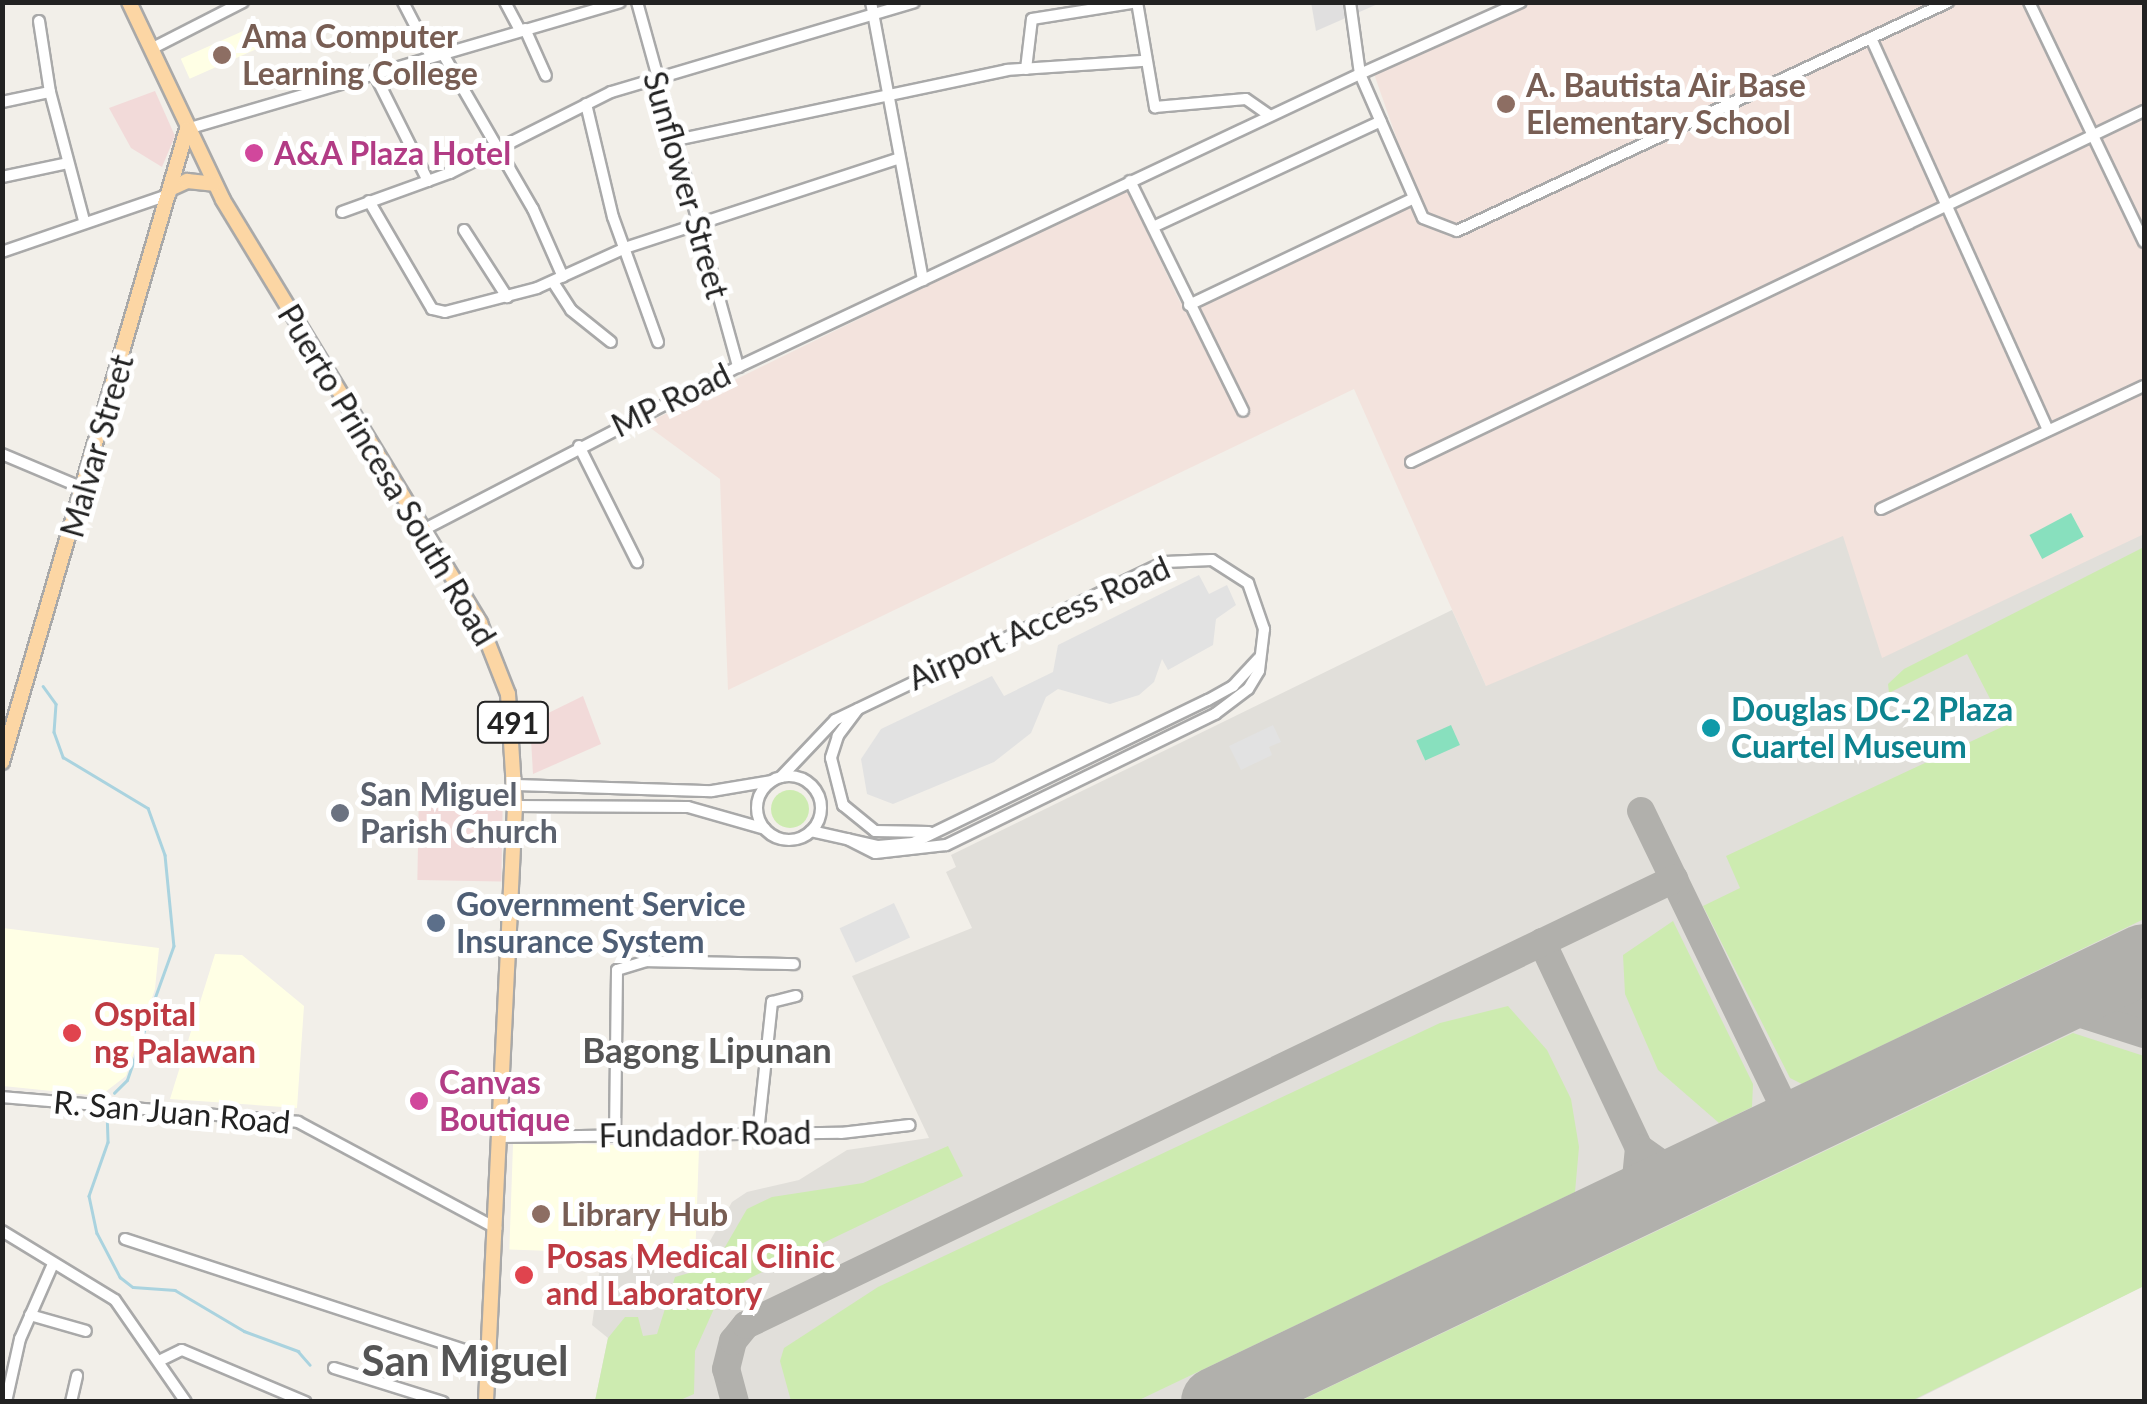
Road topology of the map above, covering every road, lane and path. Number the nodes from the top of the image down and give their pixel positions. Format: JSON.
{"nodes":[{"id":1,"x":129,"y":2,"type":"edge"},
{"id":2,"x":242,"y":2,"type":"edge"},
{"id":3,"x":404,"y":2,"type":"edge"},
{"id":4,"x":505,"y":2,"type":"edge"},
{"id":5,"x":620,"y":2,"type":"edge"},
{"id":6,"x":637,"y":2,"type":"edge"},
{"id":7,"x":871,"y":2,"type":"edge"},
{"id":8,"x":914,"y":2,"type":"edge"},
{"id":9,"x":1138,"y":2,"type":"edge"},
{"id":10,"x":1350,"y":2,"type":"edge"},
{"id":11,"x":1520,"y":2,"type":"edge"},
{"id":12,"x":2029,"y":2,"type":"edge"},
{"id":13,"x":1940,"y":4,"type":"edge"},
{"id":14,"x":1922,"y":8,"type":"edge"},
{"id":15,"x":873,"y":18,"type":"junction"},
{"id":16,"x":40,"y":21,"type":"dead end"},
{"id":17,"x":523,"y":29,"type":"junction"},
{"id":18,"x":1871,"y":38,"type":"junction"},
{"id":19,"x":153,"y":48,"type":"junction"},
{"id":20,"x":437,"y":55,"type":"junction"},
{"id":21,"x":1144,"y":61,"type":"junction"},
{"id":22,"x":1026,"y":69,"type":"junction"},
{"id":23,"x":372,"y":70,"type":"junction"},
{"id":24,"x":1360,"y":74,"type":"junction"},
{"id":25,"x":546,"y":76,"type":"dead end"},
{"id":26,"x":655,"y":78,"type":"junction"},
{"id":27,"x":50,"y":92,"type":"junction"},
{"id":28,"x":886,"y":94,"type":"junction"},
{"id":29,"x":2,"y":102,"type":"edge"},
{"id":30,"x":586,"y":104,"type":"junction"},
{"id":31,"x":2144,"y":111,"type":"edge"},
{"id":32,"x":1270,"y":116,"type":"junction"},
{"id":33,"x":1381,"y":121,"type":"junction"},
{"id":34,"x":187,"y":129,"type":"junction"},
{"id":35,"x":2093,"y":132,"type":"junction"},
{"id":36,"x":671,"y":141,"type":"junction"},
{"id":37,"x":496,"y":150,"type":"junction"},
{"id":38,"x":896,"y":158,"type":"junction"},
{"id":39,"x":68,"y":163,"type":"junction"},
{"id":40,"x":2,"y":177,"type":"edge"},
{"id":41,"x":428,"y":181,"type":"junction"},
{"id":42,"x":1130,"y":181,"type":"junction"},
{"id":43,"x":214,"y":184,"type":"junction"},
{"id":44,"x":171,"y":191,"type":"junction"},
{"id":45,"x":1412,"y":198,"type":"junction"},
{"id":46,"x":369,"y":201,"type":"junction"},
{"id":47,"x":1945,"y":202,"type":"junction"},
{"id":48,"x":342,"y":212,"type":"dead end"},
{"id":49,"x":84,"y":221,"type":"junction"},
{"id":50,"x":696,"y":224,"type":"junction"},
{"id":51,"x":1153,"y":228,"type":"junction"},
{"id":52,"x":464,"y":230,"type":"dead end"},
{"id":53,"x":2144,"y":242,"type":"edge"},
{"id":54,"x":625,"y":248,"type":"junction"},
{"id":55,"x":2,"y":252,"type":"edge"},
{"id":56,"x":558,"y":279,"type":"junction"},
{"id":57,"x":923,"y":280,"type":"junction"},
{"id":58,"x":507,"y":297,"type":"junction"},
{"id":59,"x":1189,"y":305,"type":"junction"},
{"id":60,"x":611,"y":342,"type":"dead end"},
{"id":61,"x":658,"y":342,"type":"dead end"},
{"id":62,"x":738,"y":367,"type":"junction"},
{"id":63,"x":2144,"y":386,"type":"edge"},
{"id":64,"x":1243,"y":411,"type":"dead end"},
{"id":65,"x":2048,"y":430,"type":"junction"},
{"id":66,"x":579,"y":446,"type":"junction"},
{"id":67,"x":2,"y":454,"type":"edge"},
{"id":68,"x":1411,"y":462,"type":"dead end"},
{"id":69,"x":84,"y":488,"type":"junction"},
{"id":70,"x":1880,"y":509,"type":"dead end"},
{"id":71,"x":423,"y":530,"type":"junction"},
{"id":72,"x":637,"y":562,"type":"dead end"},
{"id":73,"x":1261,"y":654,"type":"junction"},
{"id":74,"x":862,"y":705,"type":"junction"},
{"id":75,"x":2,"y":762,"type":"edge"},
{"id":76,"x":776,"y":779,"type":"junction"},
{"id":77,"x":516,"y":785,"type":"junction"},
{"id":78,"x":516,"y":806,"type":"junction"},
{"id":79,"x":765,"y":828,"type":"junction"},
{"id":80,"x":810,"y":831,"type":"junction"},
{"id":81,"x":935,"y":832,"type":"junction"},
{"id":82,"x":847,"y":840,"type":"junction"},
{"id":83,"x":794,"y":964,"type":"dead end"},
{"id":84,"x":796,"y":996,"type":"dead end"},
{"id":85,"x":2,"y":1097,"type":"edge"},
{"id":86,"x":910,"y":1126,"type":"dead end"},
{"id":87,"x":758,"y":1134,"type":"junction"},
{"id":88,"x":615,"y":1135,"type":"junction"},
{"id":89,"x":500,"y":1137,"type":"junction"},
{"id":90,"x":496,"y":1228,"type":"junction"},
{"id":91,"x":4,"y":1237,"type":"edge"},
{"id":92,"x":125,"y":1239,"type":"dead end"},
{"id":93,"x":53,"y":1264,"type":"junction"},
{"id":94,"x":30,"y":1315,"type":"junction"},
{"id":95,"x":86,"y":1330,"type":"dead end"},
{"id":96,"x":489,"y":1358,"type":"junction"},
{"id":97,"x":160,"y":1361,"type":"junction"},
{"id":98,"x":334,"y":1368,"type":"dead end"},
{"id":99,"x":77,"y":1376,"type":"dead end"},
{"id":100,"x":6,"y":1402,"type":"edge"},
{"id":101,"x":70,"y":1402,"type":"edge"},
{"id":102,"x":186,"y":1402,"type":"edge"},
{"id":103,"x":305,"y":1402,"type":"edge"},
{"id":104,"x":444,"y":1402,"type":"edge"},
{"id":105,"x":486,"y":1402,"type":"edge"}],
"edges":[{"from":1,"to":19,"type":"main road","name":"Puerto Princesa South Road","number":"491"},
{"from":2,"to":19,"type":"street"},
{"from":3,"to":20,"type":"street"},
{"from":4,"to":17,"type":"street"},
{"from":5,"to":17,"type":"street"},
{"from":6,"to":26,"type":"street","name":"Sunflower Street"},
{"from":7,"to":15,"type":"street"},
{"from":8,"to":15,"type":"street"},
{"from":9,"to":21,"type":"street"},
{"from":9,"to":22,"type":"street"},
{"from":10,"to":24,"type":"street"},
{"from":11,"to":24,"type":"street","name":"MP Road"},
{"from":12,"to":35,"type":"street"},
{"from":13,"to":14,"type":"street"},
{"from":14,"to":18,"type":"street"},
{"from":15,"to":26,"type":"street"},
{"from":15,"to":28,"type":"street"},
{"from":16,"to":27,"type":"street"},
{"from":17,"to":20,"type":"street"},
{"from":17,"to":25,"type":"street"},
{"from":18,"to":45,"type":"street"},
{"from":18,"to":47,"type":"street"},
{"from":19,"to":34,"type":"main road","name":"Puerto Princesa South Road","number":"491"},
{"from":20,"to":23,"type":"street"},
{"from":20,"to":37,"type":"street"},
{"from":21,"to":22,"type":"street"},
{"from":21,"to":32,"type":"street"},
{"from":22,"to":28,"type":"street"},
{"from":23,"to":34,"type":"street"},
{"from":23,"to":41,"type":"street"},
{"from":24,"to":32,"type":"street","name":"MP Road"},
{"from":24,"to":33,"type":"street"},
{"from":26,"to":30,"type":"street"},
{"from":26,"to":36,"type":"street","name":"Sunflower Street"},
{"from":27,"to":29,"type":"street"},
{"from":27,"to":39,"type":"street"},
{"from":28,"to":36,"type":"street"},
{"from":28,"to":38,"type":"street"},
{"from":30,"to":37,"type":"street"},
{"from":30,"to":54,"type":"street"},
{"from":31,"to":35,"type":"street"},
{"from":32,"to":42,"type":"street","name":"MP Road"},
{"from":33,"to":45,"type":"street"},
{"from":33,"to":51,"type":"street"},
{"from":34,"to":43,"type":"main road","name":"Puerto Princesa South Road","number":"491"},
{"from":34,"to":44,"type":"main road","name":"Malvar Street"},
{"from":35,"to":47,"type":"street"},
{"from":35,"to":53,"type":"street"},
{"from":36,"to":50,"type":"street","name":"Sunflower Street"},
{"from":37,"to":41,"type":"street"},
{"from":37,"to":56,"type":"street"},
{"from":38,"to":50,"type":"street"},
{"from":38,"to":57,"type":"street"},
{"from":39,"to":40,"type":"street"},
{"from":39,"to":49,"type":"street"},
{"from":41,"to":46,"type":"street"},
{"from":42,"to":51,"type":"street"},
{"from":42,"to":57,"type":"street","name":"MP Road"},
{"from":43,"to":44,"type":"main road"},
{"from":43,"to":71,"type":"main road","name":"Puerto Princesa South Road","number":"491"},
{"from":44,"to":49,"type":"street"},
{"from":44,"to":69,"type":"main road","name":"Malvar Street"},
{"from":45,"to":59,"type":"street"},
{"from":46,"to":48,"type":"street"},
{"from":46,"to":58,"type":"street"},
{"from":47,"to":65,"type":"street"},
{"from":47,"to":68,"type":"street"},
{"from":49,"to":55,"type":"street"},
{"from":50,"to":54,"type":"street"},
{"from":50,"to":62,"type":"street","name":"Sunflower Street"},
{"from":51,"to":59,"type":"street"},
{"from":52,"to":58,"type":"street"},
{"from":54,"to":56,"type":"street"},
{"from":54,"to":61,"type":"street"},
{"from":56,"to":58,"type":"street"},
{"from":56,"to":60,"type":"street"},
{"from":57,"to":62,"type":"street","name":"MP Road"},
{"from":59,"to":64,"type":"street"},
{"from":62,"to":66,"type":"street","name":"MP Road"},
{"from":63,"to":65,"type":"street"},
{"from":65,"to":70,"type":"street"},
{"from":66,"to":71,"type":"street","name":"MP Road"},
{"from":66,"to":72,"type":"street"},
{"from":67,"to":69,"type":"street"},
{"from":69,"to":75,"type":"main road","name":"Malvar Street"},
{"from":71,"to":77,"type":"main road","name":"Puerto Princesa South Road","number":"491"},
{"from":73,"to":74,"type":"street","name":"Airport Access Road"},
{"from":73,"to":81,"type":"street"},
{"from":73,"to":82,"type":"street"},
{"from":74,"to":76,"type":"street","name":"Airport Access Road"},
{"from":74,"to":81,"type":"street"},
{"from":76,"to":77,"type":"street"},
{"from":76,"to":79,"type":"street"},
{"from":76,"to":80,"type":"street"},
{"from":77,"to":78,"type":"main road","name":"Puerto Princesa South Road","number":"491"},
{"from":78,"to":79,"type":"street"},
{"from":78,"to":89,"type":"main road","name":"Puerto Princesa South Road","number":"491"},
{"from":79,"to":80,"type":"street"},
{"from":80,"to":82,"type":"street"},
{"from":81,"to":82,"type":"street"},
{"from":83,"to":88,"type":"street"},
{"from":84,"to":87,"type":"street"},
{"from":85,"to":90,"type":"street","name":"R. San Juan Road"},
{"from":86,"to":87,"type":"street","name":"Fundador Road"},
{"from":87,"to":88,"type":"street","name":"Fundador Road"},
{"from":88,"to":89,"type":"street","name":"Fundador Road"},
{"from":89,"to":90,"type":"main road","name":"Puerto Princesa South Road","number":"491"},
{"from":90,"to":96,"type":"main road","name":"Puerto Princesa South Road","number":"491"},
{"from":91,"to":93,"type":"street"},
{"from":92,"to":96,"type":"street"},
{"from":93,"to":94,"type":"street"},
{"from":93,"to":97,"type":"street"},
{"from":94,"to":95,"type":"street"},
{"from":94,"to":100,"type":"street"},
{"from":96,"to":105,"type":"main road","name":"Puerto Princesa South Road","number":"491"},
{"from":97,"to":102,"type":"street"},
{"from":97,"to":103,"type":"street"},
{"from":98,"to":104,"type":"street"},
{"from":99,"to":101,"type":"street"}]}
